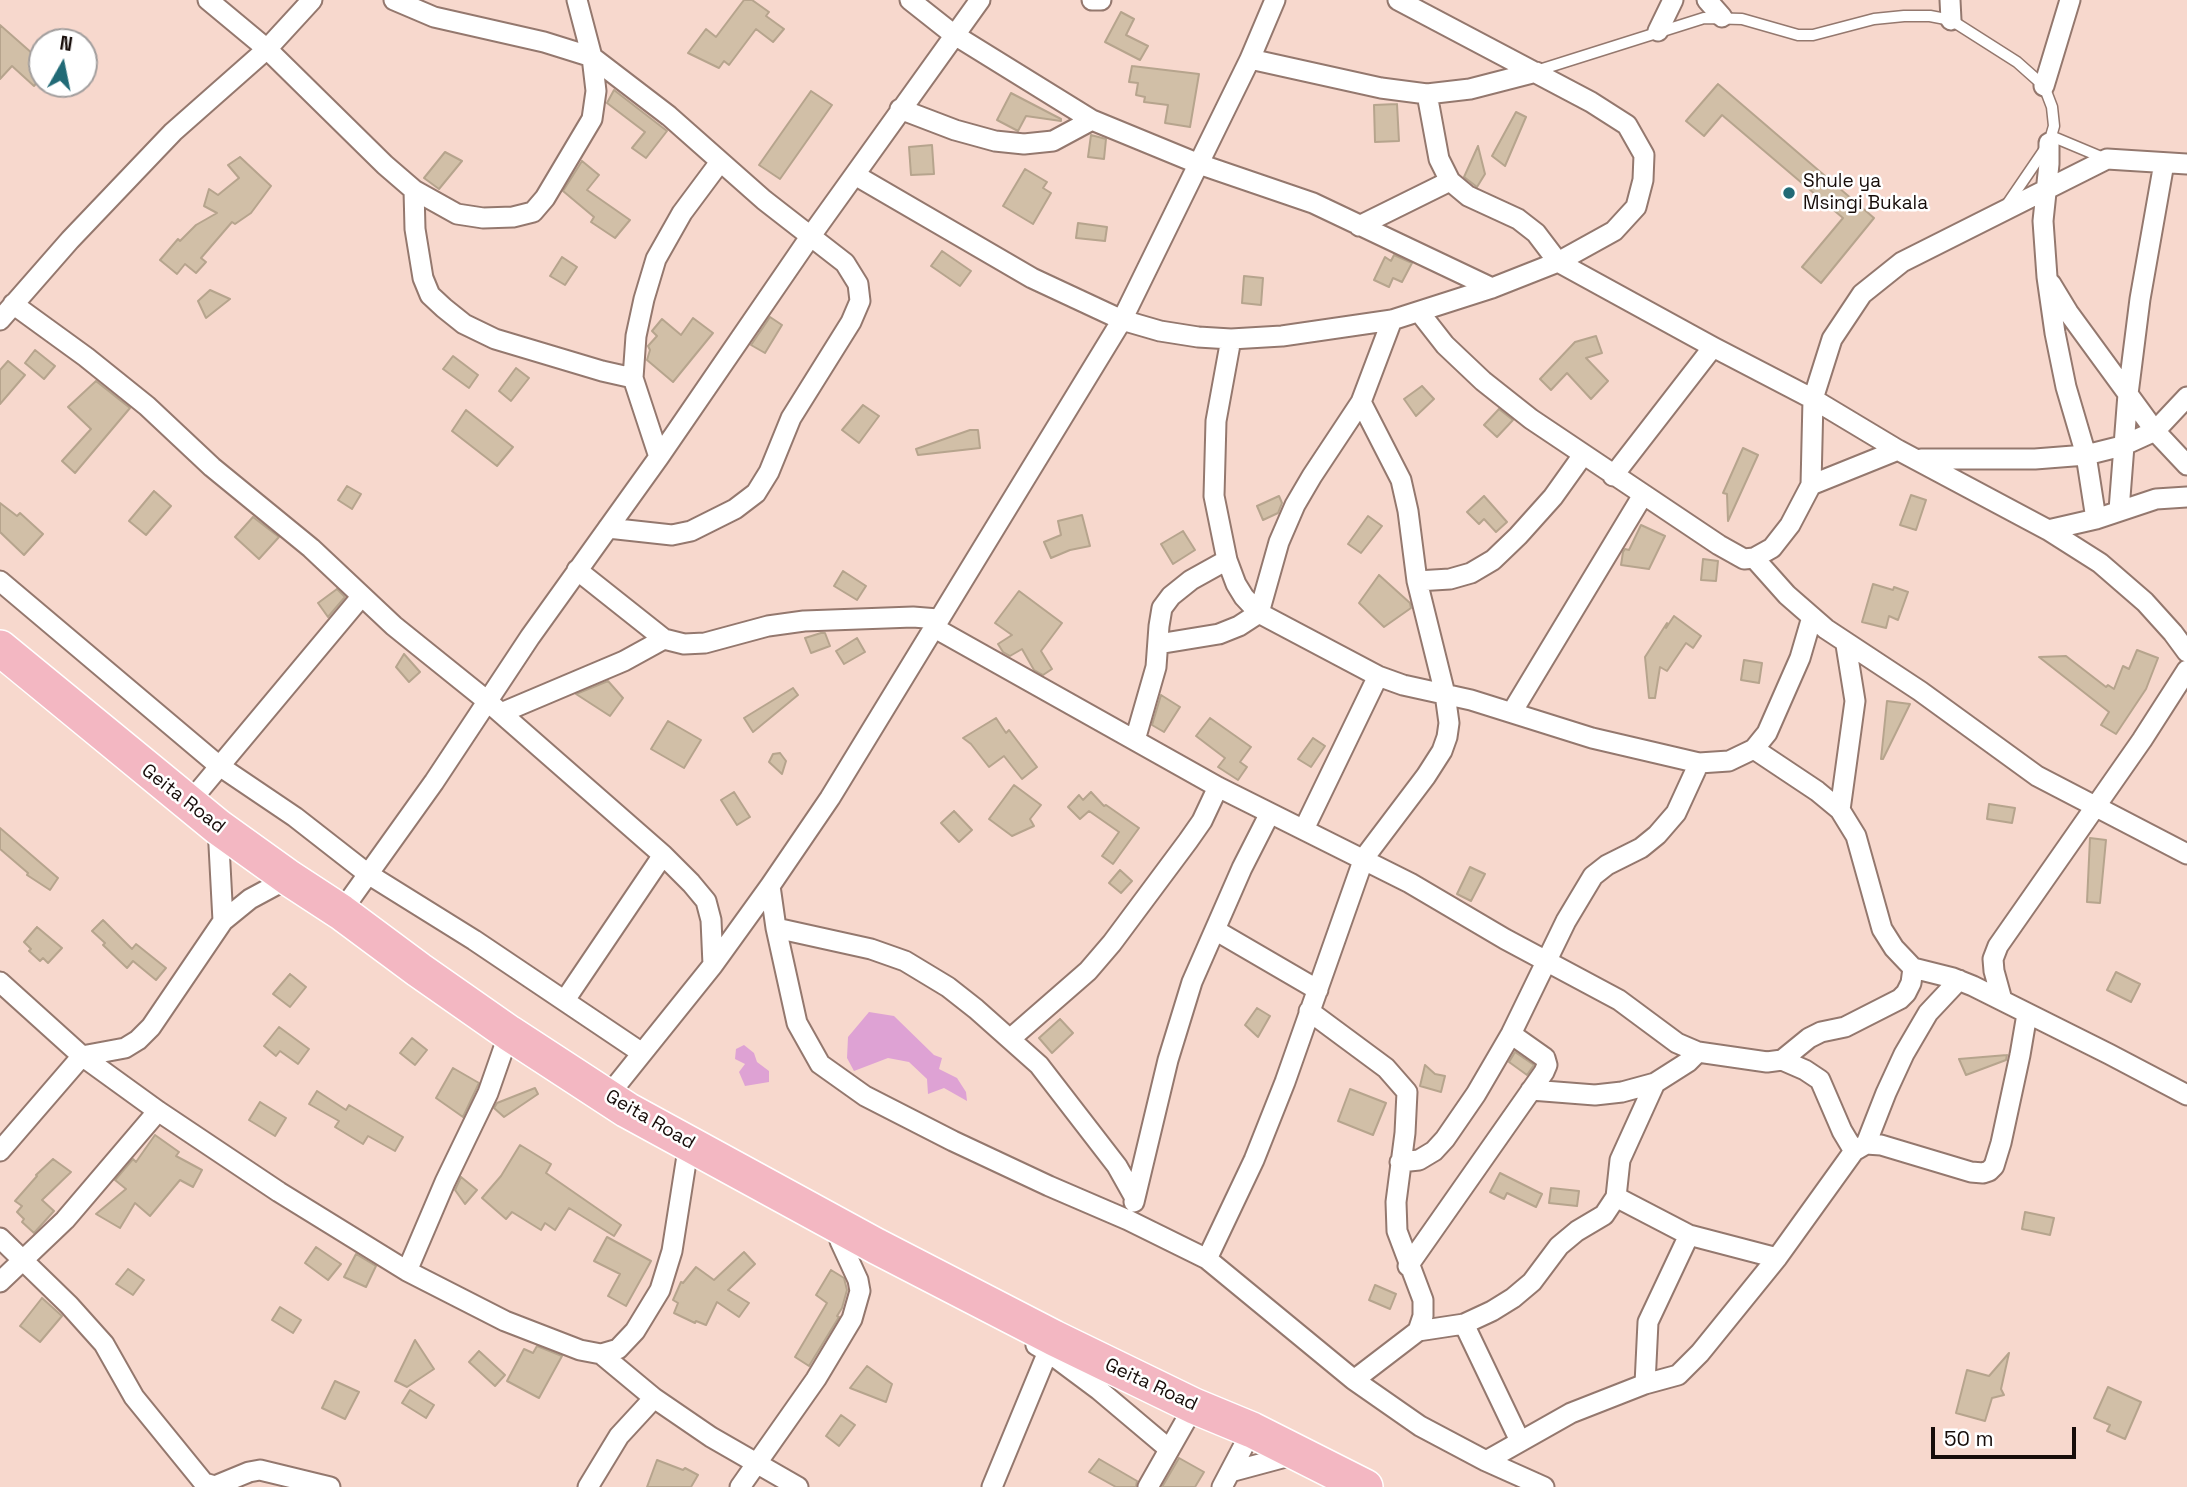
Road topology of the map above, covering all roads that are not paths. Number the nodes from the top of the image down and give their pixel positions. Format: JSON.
{"nodes":[{"id":1,"x":208,"y":0,"type":"edge"},
{"id":2,"x":312,"y":0,"type":"edge"},
{"id":3,"x":394,"y":0,"type":"edge"},
{"id":4,"x":577,"y":0,"type":"edge"},
{"id":5,"x":910,"y":0,"type":"edge"},
{"id":6,"x":980,"y":0,"type":"edge"},
{"id":7,"x":1092,"y":0,"type":"edge"},
{"id":8,"x":1101,"y":0,"type":"edge"},
{"id":9,"x":1275,"y":0,"type":"edge"},
{"id":10,"x":1398,"y":0,"type":"edge"},
{"id":11,"x":1673,"y":0,"type":"edge"},
{"id":12,"x":1707,"y":0,"type":"edge"},
{"id":13,"x":1950,"y":0,"type":"edge"},
{"id":14,"x":2070,"y":0,"type":"edge"},
{"id":15,"x":1722,"y":17,"type":"junction"},
{"id":16,"x":1951,"y":20,"type":"junction"},
{"id":17,"x":1658,"y":31,"type":"junction"},
{"id":18,"x":953,"y":34,"type":"junction"},
{"id":19,"x":267,"y":49,"type":"junction"},
{"id":20,"x":592,"y":57,"type":"junction"},
{"id":21,"x":1250,"y":59,"type":"junction"},
{"id":22,"x":1536,"y":72,"type":"junction"},
{"id":23,"x":2044,"y":86,"type":"junction"},
{"id":24,"x":1427,"y":94,"type":"junction"},
{"id":25,"x":901,"y":109,"type":"junction"},
{"id":26,"x":1092,"y":120,"type":"junction"},
{"id":27,"x":2050,"y":140,"type":"junction"},
{"id":28,"x":2107,"y":159,"type":"junction"},
{"id":29,"x":720,"y":162,"type":"junction"},
{"id":30,"x":2164,"y":163,"type":"junction"},
{"id":31,"x":1199,"y":164,"type":"junction"},
{"id":32,"x":2187,"y":164,"type":"edge"},
{"id":33,"x":855,"y":175,"type":"junction"},
{"id":34,"x":1450,"y":181,"type":"junction"},
{"id":35,"x":2045,"y":189,"type":"junction"},
{"id":36,"x":414,"y":190,"type":"junction"},
{"id":37,"x":2005,"y":208,"type":"junction"},
{"id":38,"x":1359,"y":226,"type":"junction"},
{"id":39,"x":810,"y":237,"type":"junction"},
{"id":40,"x":1558,"y":262,"type":"junction"},
{"id":41,"x":2047,"y":277,"type":"junction"},
{"id":42,"x":1492,"y":288,"type":"junction"},
{"id":43,"x":13,"y":304,"type":"junction"},
{"id":44,"x":1420,"y":313,"type":"junction"},
{"id":45,"x":0,"y":320,"type":"edge"},
{"id":46,"x":1122,"y":320,"type":"junction"},
{"id":47,"x":1392,"y":320,"type":"junction"},
{"id":48,"x":1231,"y":339,"type":"junction"},
{"id":49,"x":1713,"y":347,"type":"junction"},
{"id":50,"x":633,"y":378,"type":"junction"},
{"id":51,"x":2127,"y":394,"type":"junction"},
{"id":52,"x":2187,"y":397,"type":"edge"},
{"id":53,"x":1813,"y":399,"type":"junction"},
{"id":54,"x":1361,"y":402,"type":"junction"},
{"id":55,"x":2155,"y":431,"type":"junction"},
{"id":56,"x":2122,"y":446,"type":"junction"},
{"id":57,"x":1898,"y":450,"type":"junction"},
{"id":58,"x":2086,"y":454,"type":"junction"},
{"id":59,"x":1583,"y":455,"type":"junction"},
{"id":60,"x":659,"y":457,"type":"junction"},
{"id":61,"x":1916,"y":459,"type":"junction"},
{"id":62,"x":2187,"y":464,"type":"edge"},
{"id":63,"x":1613,"y":476,"type":"junction"},
{"id":64,"x":1811,"y":485,"type":"junction"},
{"id":65,"x":1643,"y":495,"type":"junction"},
{"id":66,"x":2187,"y":497,"type":"edge"},
{"id":67,"x":2119,"y":510,"type":"junction"},
{"id":68,"x":2096,"y":519,"type":"junction"},
{"id":69,"x":608,"y":528,"type":"junction"},
{"id":70,"x":2048,"y":530,"type":"junction"},
{"id":71,"x":1754,"y":558,"type":"junction"},
{"id":72,"x":1227,"y":560,"type":"junction"},
{"id":73,"x":577,"y":570,"type":"junction"},
{"id":74,"x":1417,"y":581,"type":"junction"},
{"id":75,"x":0,"y":582,"type":"edge"},
{"id":76,"x":361,"y":597,"type":"junction"},
{"id":77,"x":1259,"y":613,"type":"junction"},
{"id":78,"x":1812,"y":617,"type":"junction"},
{"id":79,"x":935,"y":623,"type":"junction"},
{"id":80,"x":664,"y":639,"type":"junction"},
{"id":81,"x":1158,"y":644,"type":"junction"},
{"id":82,"x":1846,"y":645,"type":"junction"},
{"id":83,"x":0,"y":648,"type":"edge"},
{"id":84,"x":2187,"y":652,"type":"edge"},
{"id":85,"x":2187,"y":670,"type":"edge"},
{"id":86,"x":1378,"y":676,"type":"junction"},
{"id":87,"x":1445,"y":694,"type":"junction"},
{"id":88,"x":494,"y":707,"type":"junction"},
{"id":89,"x":1512,"y":712,"type":"junction"},
{"id":90,"x":1141,"y":718,"type":"junction"},
{"id":91,"x":1114,"y":728,"type":"junction"},
{"id":92,"x":1135,"y":740,"type":"junction"},
{"id":93,"x":1754,"y":749,"type":"junction"},
{"id":94,"x":1699,"y":763,"type":"junction"},
{"id":95,"x":218,"y":765,"type":"junction"},
{"id":96,"x":1218,"y":787,"type":"junction"},
{"id":97,"x":188,"y":804,"type":"junction"},
{"id":98,"x":2095,"y":808,"type":"junction"},
{"id":99,"x":1840,"y":810,"type":"junction"},
{"id":100,"x":1270,"y":813,"type":"junction"},
{"id":101,"x":218,"y":827,"type":"junction"},
{"id":102,"x":1304,"y":829,"type":"junction"},
{"id":103,"x":2187,"y":854,"type":"edge"},
{"id":104,"x":663,"y":855,"type":"junction"},
{"id":105,"x":1364,"y":858,"type":"junction"},
{"id":106,"x":368,"y":874,"type":"junction"},
{"id":107,"x":289,"y":878,"type":"junction"},
{"id":108,"x":770,"y":886,"type":"junction"},
{"id":109,"x":341,"y":912,"type":"junction"},
{"id":110,"x":223,"y":921,"type":"junction"},
{"id":111,"x":776,"y":928,"type":"junction"},
{"id":112,"x":1215,"y":930,"type":"junction"},
{"id":113,"x":1548,"y":962,"type":"junction"},
{"id":114,"x":713,"y":965,"type":"junction"},
{"id":115,"x":1913,"y":968,"type":"junction"},
{"id":116,"x":1959,"y":980,"type":"junction"},
{"id":117,"x":0,"y":982,"type":"edge"},
{"id":118,"x":1318,"y":990,"type":"junction"},
{"id":119,"x":565,"y":1000,"type":"junction"},
{"id":120,"x":2001,"y":1000,"type":"junction"},
{"id":121,"x":1309,"y":1011,"type":"junction"},
{"id":122,"x":2026,"y":1013,"type":"junction"},
{"id":123,"x":509,"y":1033,"type":"junction"},
{"id":124,"x":1511,"y":1034,"type":"junction"},
{"id":125,"x":1010,"y":1039,"type":"junction"},
{"id":126,"x":1698,"y":1052,"type":"junction"},
{"id":127,"x":642,"y":1053,"type":"junction"},
{"id":128,"x":82,"y":1056,"type":"junction"},
{"id":129,"x":1782,"y":1060,"type":"junction"},
{"id":130,"x":1655,"y":1083,"type":"junction"},
{"id":131,"x":1531,"y":1090,"type":"junction"},
{"id":132,"x":2187,"y":1095,"type":"edge"},
{"id":133,"x":607,"y":1097,"type":"junction"},
{"id":134,"x":158,"y":1111,"type":"junction"},
{"id":135,"x":1860,"y":1147,"type":"junction"},
{"id":136,"x":689,"y":1150,"type":"junction"},
{"id":137,"x":0,"y":1151,"type":"edge"},
{"id":138,"x":1400,"y":1162,"type":"junction"},
{"id":139,"x":1616,"y":1197,"type":"junction"},
{"id":140,"x":1135,"y":1198,"type":"junction"},
{"id":141,"x":1128,"y":1220,"type":"junction"},
{"id":142,"x":1689,"y":1235,"type":"junction"},
{"id":143,"x":0,"y":1238,"type":"edge"},
{"id":144,"x":840,"y":1241,"type":"junction"},
{"id":145,"x":1777,"y":1258,"type":"junction"},
{"id":146,"x":1207,"y":1259,"type":"junction"},
{"id":147,"x":25,"y":1260,"type":"junction"},
{"id":148,"x":1408,"y":1266,"type":"junction"},
{"id":149,"x":407,"y":1271,"type":"junction"},
{"id":150,"x":0,"y":1282,"type":"edge"},
{"id":151,"x":1464,"y":1324,"type":"junction"},
{"id":152,"x":1418,"y":1331,"type":"junction"},
{"id":153,"x":1051,"y":1345,"type":"junction"},
{"id":154,"x":601,"y":1354,"type":"junction"},
{"id":155,"x":1354,"y":1380,"type":"junction"},
{"id":156,"x":1645,"y":1384,"type":"junction"},
{"id":157,"x":654,"y":1398,"type":"junction"},
{"id":158,"x":1194,"y":1406,"type":"junction"},
{"id":159,"x":1252,"y":1430,"type":"junction"},
{"id":160,"x":1520,"y":1441,"type":"junction"},
{"id":161,"x":1169,"y":1449,"type":"junction"},
{"id":162,"x":1486,"y":1461,"type":"junction"},
{"id":163,"x":758,"y":1463,"type":"junction"},
{"id":164,"x":1316,"y":1468,"type":"edge"},
{"id":165,"x":1226,"y":1480,"type":"edge"},
{"id":166,"x":330,"y":1487,"type":"edge"},
{"id":167,"x":588,"y":1487,"type":"edge"},
{"id":168,"x":740,"y":1487,"type":"edge"},
{"id":169,"x":799,"y":1487,"type":"edge"},
{"id":170,"x":992,"y":1487,"type":"edge"},
{"id":171,"x":1148,"y":1487,"type":"edge"},
{"id":172,"x":1365,"y":1487,"type":"edge"},
{"id":173,"x":1545,"y":1487,"type":"edge"}],
"edges":[{"from":1,"to":19,"type":"street"},
{"from":2,"to":19,"type":"street"},
{"from":3,"to":20,"type":"street"},
{"from":4,"to":20,"type":"street"},
{"from":5,"to":18,"type":"street"},
{"from":6,"to":18,"type":"street"},
{"from":7,"to":8,"type":"street"},
{"from":9,"to":21,"type":"street"},
{"from":10,"to":22,"type":"street"},
{"from":11,"to":17,"type":"street"},
{"from":12,"to":15,"type":"street"},
{"from":13,"to":16,"type":"street"},
{"from":14,"to":23,"type":"street"},
{"from":15,"to":16,"type":"lane"},
{"from":15,"to":17,"type":"lane"},
{"from":16,"to":23,"type":"lane"},
{"from":17,"to":22,"type":"lane"},
{"from":18,"to":25,"type":"street"},
{"from":18,"to":26,"type":"street"},
{"from":19,"to":36,"type":"street"},
{"from":19,"to":43,"type":"street"},
{"from":20,"to":29,"type":"street"},
{"from":20,"to":36,"type":"street"},
{"from":21,"to":24,"type":"street"},
{"from":21,"to":31,"type":"street"},
{"from":22,"to":24,"type":"street"},
{"from":22,"to":40,"type":"street"},
{"from":23,"to":27,"type":"lane"},
{"from":24,"to":34,"type":"street"},
{"from":25,"to":26,"type":"street"},
{"from":25,"to":33,"type":"street"},
{"from":26,"to":31,"type":"street"},
{"from":27,"to":28,"type":"lane"},
{"from":27,"to":35,"type":"street"},
{"from":27,"to":37,"type":"lane"},
{"from":28,"to":30,"type":"street"},
{"from":28,"to":35,"type":"street"},
{"from":29,"to":39,"type":"street"},
{"from":29,"to":50,"type":"street"},
{"from":30,"to":32,"type":"street"},
{"from":30,"to":51,"type":"street"},
{"from":31,"to":38,"type":"street"},
{"from":31,"to":46,"type":"street"},
{"from":33,"to":39,"type":"street"},
{"from":33,"to":46,"type":"street"},
{"from":34,"to":38,"type":"street"},
{"from":34,"to":40,"type":"street"},
{"from":35,"to":37,"type":"street"},
{"from":35,"to":41,"type":"street"},
{"from":36,"to":50,"type":"street"},
{"from":37,"to":53,"type":"street"},
{"from":38,"to":42,"type":"street"},
{"from":39,"to":60,"type":"street"},
{"from":39,"to":69,"type":"street"},
{"from":40,"to":42,"type":"street"},
{"from":40,"to":49,"type":"street"},
{"from":41,"to":51,"type":"street"},
{"from":41,"to":58,"type":"street"},
{"from":42,"to":44,"type":"street"},
{"from":43,"to":45,"type":"street"},
{"from":43,"to":76,"type":"street"},
{"from":44,"to":47,"type":"street"},
{"from":44,"to":59,"type":"street"},
{"from":46,"to":48,"type":"street"},
{"from":46,"to":79,"type":"street"},
{"from":47,"to":48,"type":"street"},
{"from":47,"to":54,"type":"street"},
{"from":48,"to":72,"type":"street"},
{"from":49,"to":53,"type":"street"},
{"from":49,"to":63,"type":"street"},
{"from":50,"to":60,"type":"street"},
{"from":51,"to":55,"type":"street"},
{"from":51,"to":56,"type":"street"},
{"from":52,"to":55,"type":"street"},
{"from":53,"to":57,"type":"street"},
{"from":53,"to":64,"type":"street"},
{"from":54,"to":74,"type":"street"},
{"from":54,"to":77,"type":"street"},
{"from":55,"to":56,"type":"street"},
{"from":55,"to":62,"type":"street"},
{"from":56,"to":58,"type":"street"},
{"from":56,"to":67,"type":"street"},
{"from":57,"to":61,"type":"street"},
{"from":57,"to":64,"type":"street"},
{"from":58,"to":61,"type":"street"},
{"from":58,"to":68,"type":"street"},
{"from":59,"to":63,"type":"street"},
{"from":59,"to":74,"type":"street"},
{"from":60,"to":69,"type":"street"},
{"from":61,"to":70,"type":"street"},
{"from":63,"to":65,"type":"street"},
{"from":64,"to":71,"type":"street"},
{"from":65,"to":71,"type":"street"},
{"from":65,"to":89,"type":"street"},
{"from":66,"to":67,"type":"street"},
{"from":67,"to":68,"type":"street"},
{"from":68,"to":70,"type":"street"},
{"from":69,"to":73,"type":"street"},
{"from":70,"to":84,"type":"street"},
{"from":71,"to":78,"type":"street"},
{"from":72,"to":77,"type":"street"},
{"from":72,"to":81,"type":"street"},
{"from":73,"to":80,"type":"street"},
{"from":73,"to":88,"type":"street"},
{"from":74,"to":87,"type":"street"},
{"from":75,"to":95,"type":"street"},
{"from":76,"to":88,"type":"street"},
{"from":76,"to":95,"type":"street"},
{"from":77,"to":81,"type":"street"},
{"from":77,"to":86,"type":"street"},
{"from":78,"to":82,"type":"street"},
{"from":78,"to":93,"type":"street"},
{"from":79,"to":80,"type":"street"},
{"from":79,"to":91,"type":"street"},
{"from":79,"to":108,"type":"street"},
{"from":80,"to":88,"type":"street"},
{"from":81,"to":90,"type":"street"},
{"from":82,"to":98,"type":"street"},
{"from":82,"to":99,"type":"street"},
{"from":83,"to":97,"type":"highway","name":"Geita Road"},
{"from":85,"to":98,"type":"street"},
{"from":86,"to":87,"type":"street"},
{"from":86,"to":102,"type":"street"},
{"from":87,"to":89,"type":"street"},
{"from":87,"to":105,"type":"street"},
{"from":88,"to":104,"type":"street"},
{"from":88,"to":106,"type":"street"},
{"from":89,"to":94,"type":"street"},
{"from":90,"to":91,"type":"street"},
{"from":90,"to":92,"type":"street"},
{"from":91,"to":92,"type":"street"},
{"from":92,"to":96,"type":"street"},
{"from":93,"to":94,"type":"street"},
{"from":93,"to":99,"type":"street"},
{"from":94,"to":113,"type":"street"},
{"from":95,"to":97,"type":"street"},
{"from":95,"to":106,"type":"street"},
{"from":96,"to":100,"type":"street"},
{"from":96,"to":125,"type":"street"},
{"from":97,"to":101,"type":"highway","name":"Geita Road"},
{"from":98,"to":103,"type":"street"},
{"from":98,"to":120,"type":"street"},
{"from":99,"to":115,"type":"street"},
{"from":100,"to":102,"type":"street"},
{"from":100,"to":112,"type":"street"},
{"from":101,"to":107,"type":"highway","name":"Geita Road"},
{"from":101,"to":110,"type":"street"},
{"from":102,"to":105,"type":"street"},
{"from":104,"to":114,"type":"street"},
{"from":104,"to":119,"type":"street"},
{"from":105,"to":113,"type":"street"},
{"from":105,"to":118,"type":"street"},
{"from":106,"to":109,"type":"street"},
{"from":106,"to":119,"type":"street"},
{"from":107,"to":109,"type":"highway","name":"Geita Road"},
{"from":107,"to":110,"type":"street"},
{"from":108,"to":111,"type":"street"},
{"from":108,"to":114,"type":"street"},
{"from":109,"to":123,"type":"highway","name":"Geita Road"},
{"from":110,"to":128,"type":"street"},
{"from":111,"to":125,"type":"street"},
{"from":111,"to":141,"type":"street"},
{"from":112,"to":118,"type":"street"},
{"from":112,"to":140,"type":"street"},
{"from":113,"to":124,"type":"street"},
{"from":113,"to":126,"type":"street"},
{"from":114,"to":127,"type":"street"},
{"from":115,"to":116,"type":"street"},
{"from":115,"to":129,"type":"street"},
{"from":116,"to":120,"type":"street"},
{"from":116,"to":135,"type":"street"},
{"from":117,"to":128,"type":"street"},
{"from":118,"to":121,"type":"street"},
{"from":119,"to":127,"type":"street"},
{"from":120,"to":122,"type":"street"},
{"from":121,"to":138,"type":"street"},
{"from":121,"to":146,"type":"street"},
{"from":122,"to":132,"type":"street"},
{"from":122,"to":135,"type":"street"},
{"from":123,"to":133,"type":"highway","name":"Geita Road"},
{"from":123,"to":149,"type":"street"},
{"from":124,"to":131,"type":"street"},
{"from":124,"to":138,"type":"street"},
{"from":125,"to":140,"type":"street"},
{"from":126,"to":129,"type":"street"},
{"from":126,"to":130,"type":"street"},
{"from":127,"to":133,"type":"street"},
{"from":128,"to":134,"type":"street"},
{"from":128,"to":137,"type":"street"},
{"from":129,"to":135,"type":"street"},
{"from":130,"to":131,"type":"street"},
{"from":130,"to":139,"type":"street"},
{"from":131,"to":148,"type":"street"},
{"from":133,"to":136,"type":"highway","name":"Geita Road"},
{"from":134,"to":147,"type":"street"},
{"from":134,"to":149,"type":"street"},
{"from":135,"to":145,"type":"street"},
{"from":136,"to":144,"type":"street"},
{"from":136,"to":153,"type":"highway","name":"Geita Road"},
{"from":136,"to":154,"type":"street"},
{"from":138,"to":148,"type":"street"},
{"from":139,"to":142,"type":"street"},
{"from":139,"to":151,"type":"street"},
{"from":140,"to":141,"type":"street"},
{"from":141,"to":146,"type":"street"},
{"from":142,"to":145,"type":"street"},
{"from":142,"to":156,"type":"street"},
{"from":143,"to":147,"type":"street"},
{"from":144,"to":153,"type":"street"},
{"from":144,"to":163,"type":"street"},
{"from":145,"to":156,"type":"street"},
{"from":146,"to":155,"type":"street"},
{"from":147,"to":150,"type":"street"},
{"from":147,"to":166,"type":"street"},
{"from":148,"to":152,"type":"street"},
{"from":149,"to":154,"type":"street"},
{"from":151,"to":152,"type":"street"},
{"from":151,"to":160,"type":"street"},
{"from":152,"to":155,"type":"street"},
{"from":153,"to":158,"type":"highway","name":"Geita Road"},
{"from":153,"to":161,"type":"street"},
{"from":153,"to":170,"type":"street"},
{"from":154,"to":157,"type":"street"},
{"from":155,"to":162,"type":"street"},
{"from":156,"to":160,"type":"street"},
{"from":157,"to":163,"type":"street"},
{"from":157,"to":167,"type":"street"},
{"from":158,"to":159,"type":"highway","name":"Geita Road"},
{"from":158,"to":161,"type":"street"},
{"from":159,"to":164,"type":"highway","name":"Geita Road"},
{"from":159,"to":165,"type":"street"},
{"from":160,"to":162,"type":"street"},
{"from":161,"to":171,"type":"street"},
{"from":162,"to":173,"type":"street"},
{"from":163,"to":168,"type":"street"},
{"from":163,"to":169,"type":"street"},
{"from":164,"to":165,"type":"street"},
{"from":164,"to":172,"type":"highway","name":"Geita Road"}]}
